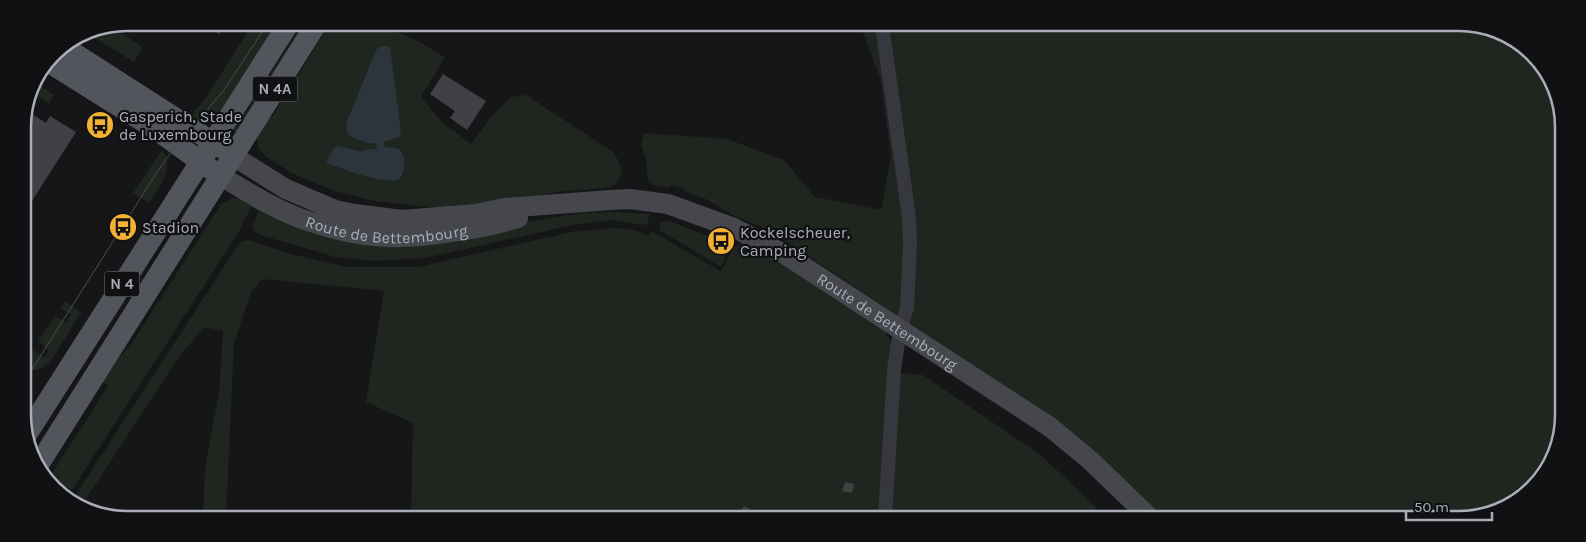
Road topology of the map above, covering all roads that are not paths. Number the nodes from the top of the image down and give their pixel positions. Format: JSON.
{"nodes":[{"id":1,"x":284,"y":31,"type":"edge"},
{"id":2,"x":312,"y":31,"type":"edge"},
{"id":3,"x":883,"y":31,"type":"edge"},
{"id":4,"x":70,"y":50,"type":"edge"},
{"id":5,"x":54,"y":65,"type":"edge"},
{"id":6,"x":213,"y":142,"type":"junction"},
{"id":7,"x":233,"y":156,"type":"junction"},
{"id":8,"x":200,"y":162,"type":"junction"},
{"id":9,"x":221,"y":176,"type":"junction"},
{"id":10,"x":560,"y":204,"type":"junction"},
{"id":11,"x":900,"y":330,"type":"junction"},
{"id":12,"x":32,"y":426,"type":"edge"},
{"id":13,"x":42,"y":459,"type":"edge"},
{"id":14,"x":885,"y":511,"type":"edge"},
{"id":15,"x":1143,"y":511,"type":"edge"}],
"edges":[{"from":1,"to":6,"type":"main road","number":"N 4A"},
{"from":2,"to":7,"type":"main road","number":"N 4A"},
{"from":3,"to":11,"type":"street"},
{"from":4,"to":6,"type":"main road"},
{"from":5,"to":8,"type":"main road"},
{"from":6,"to":7,"type":"main road"},
{"from":6,"to":8,"type":"main road","number":"N 4"},
{"from":7,"to":9,"type":"main road","number":"N 4"},
{"from":7,"to":10,"type":"main road","name":"Route de Bettembourg"},
{"from":8,"to":9,"type":"main road"},
{"from":8,"to":12,"type":"main road","number":"N 4"},
{"from":9,"to":10,"type":"main road","name":"Route de Bettembourg"},
{"from":9,"to":13,"type":"main road","number":"N 4"},
{"from":10,"to":11,"type":"main road","name":"Route de Bettembourg"},
{"from":11,"to":14,"type":"street"},
{"from":11,"to":15,"type":"main road","name":"Route de Bettembourg"}]}
